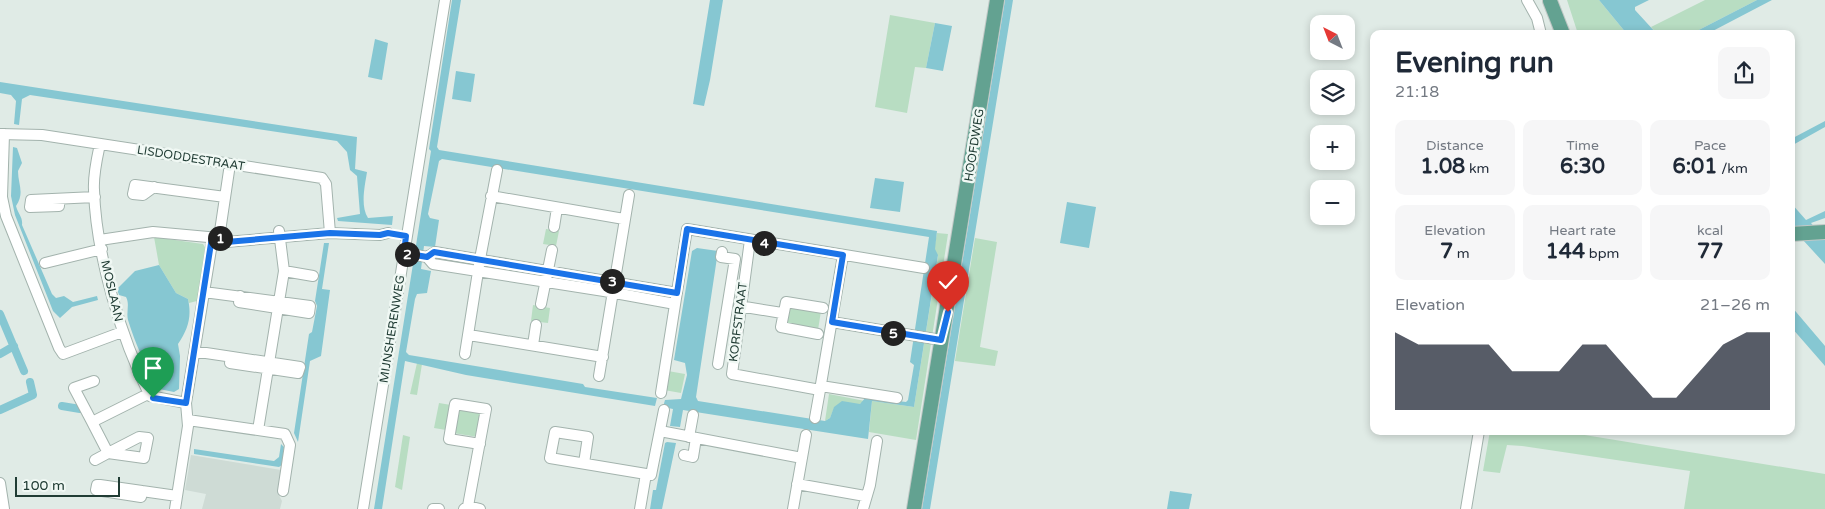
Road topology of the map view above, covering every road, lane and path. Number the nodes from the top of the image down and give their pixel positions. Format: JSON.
{"nodes":[{"id":1,"x":445,"y":0,"type":"edge"},
{"id":2,"x":996,"y":0,"type":"edge"},
{"id":3,"x":1527,"y":0,"type":"edge"},
{"id":4,"x":1550,"y":0,"type":"edge"},
{"id":5,"x":1540,"y":30,"type":"edge"},
{"id":6,"x":1554,"y":30,"type":"edge"},
{"id":7,"x":1561,"y":30,"type":"edge"},
{"id":8,"x":2,"y":134,"type":"edge"},
{"id":9,"x":100,"y":144,"type":"junction"},
{"id":10,"x":230,"y":164,"type":"junction"},
{"id":11,"x":497,"y":170,"type":"dead end"},
{"id":12,"x":154,"y":187,"type":"dead end"},
{"id":13,"x":629,"y":195,"type":"dead end"},
{"id":14,"x":491,"y":196,"type":"junction"},
{"id":15,"x":95,"y":197,"type":"junction"},
{"id":16,"x":225,"y":197,"type":"junction"},
{"id":17,"x":59,"y":200,"type":"dead end"},
{"id":18,"x":556,"y":208,"type":"junction"},
{"id":19,"x":624,"y":219,"type":"junction"},
{"id":20,"x":554,"y":227,"type":"dead end"},
{"id":21,"x":330,"y":230,"type":"junction"},
{"id":22,"x":1823,"y":232,"type":"edge"},
{"id":23,"x":279,"y":234,"type":"junction"},
{"id":24,"x":1795,"y":235,"type":"edge"},
{"id":25,"x":406,"y":236,"type":"junction"},
{"id":26,"x":216,"y":238,"type":"junction"},
{"id":27,"x":750,"y":240,"type":"junction"},
{"id":28,"x":101,"y":245,"type":"junction"},
{"id":29,"x":552,"y":250,"type":"dead end"},
{"id":30,"x":722,"y":252,"type":"dead end"},
{"id":31,"x":407,"y":254,"type":"junction"},
{"id":32,"x":843,"y":255,"type":"junction"},
{"id":33,"x":426,"y":257,"type":"junction"},
{"id":34,"x":480,"y":259,"type":"junction"},
{"id":35,"x":44,"y":263,"type":"dead end"},
{"id":36,"x":924,"y":268,"type":"dead end"},
{"id":37,"x":548,"y":270,"type":"junction"},
{"id":38,"x":284,"y":271,"type":"junction"},
{"id":39,"x":478,"y":272,"type":"junction"},
{"id":40,"x":313,"y":276,"type":"dead end"},
{"id":41,"x":545,"y":281,"type":"junction"},
{"id":42,"x":614,"y":281,"type":"junction"},
{"id":43,"x":204,"y":292,"type":"junction"},
{"id":44,"x":611,"y":292,"type":"junction"},
{"id":45,"x":677,"y":293,"type":"junction"},
{"id":46,"x":541,"y":304,"type":"dead end"},
{"id":47,"x":675,"y":304,"type":"junction"},
{"id":48,"x":279,"y":305,"type":"junction"},
{"id":49,"x":740,"y":306,"type":"junction"},
{"id":50,"x":823,"y":308,"type":"dead end"},
{"id":51,"x":782,"y":313,"type":"junction"},
{"id":52,"x":832,"y":322,"type":"junction"},
{"id":53,"x":536,"y":325,"type":"dead end"},
{"id":54,"x":122,"y":332,"type":"junction"},
{"id":55,"x":818,"y":334,"type":"dead end"},
{"id":56,"x":469,"y":335,"type":"junction"},
{"id":57,"x":941,"y":340,"type":"junction"},
{"id":58,"x":533,"y":345,"type":"junction"},
{"id":59,"x":194,"y":353,"type":"junction"},
{"id":60,"x":465,"y":354,"type":"dead end"},
{"id":61,"x":603,"y":357,"type":"junction"},
{"id":62,"x":718,"y":364,"type":"dead end"},
{"id":63,"x":269,"y":366,"type":"junction"},
{"id":64,"x":599,"y":376,"type":"dead end"},
{"id":65,"x":94,"y":381,"type":"dead end"},
{"id":66,"x":821,"y":388,"type":"junction"},
{"id":67,"x":661,"y":393,"type":"dead end"},
{"id":68,"x":148,"y":394,"type":"junction"},
{"id":69,"x":897,"y":398,"type":"dead end"},
{"id":70,"x":186,"y":403,"type":"junction"},
{"id":71,"x":664,"y":410,"type":"dead end"},
{"id":72,"x":692,"y":414,"type":"dead end"},
{"id":73,"x":815,"y":418,"type":"dead end"},
{"id":74,"x":188,"y":420,"type":"junction"},
{"id":75,"x":92,"y":422,"type":"junction"},
{"id":76,"x":258,"y":430,"type":"junction"},
{"id":77,"x":660,"y":431,"type":"junction"},
{"id":78,"x":806,"y":435,"type":"dead end"},
{"id":79,"x":1478,"y":435,"type":"edge"},
{"id":80,"x":693,"y":438,"type":"junction"},
{"id":81,"x":877,"y":441,"type":"dead end"},
{"id":82,"x":480,"y":444,"type":"junction"},
{"id":83,"x":684,"y":455,"type":"dead end"},
{"id":84,"x":802,"y":458,"type":"junction"},
{"id":85,"x":95,"y":460,"type":"dead end"},
{"id":86,"x":584,"y":463,"type":"dead end"},
{"id":87,"x":646,"y":474,"type":"junction"},
{"id":88,"x":0,"y":482,"type":"edge"},
{"id":89,"x":797,"y":484,"type":"junction"},
{"id":90,"x":142,"y":491,"type":"dead end"},
{"id":91,"x":283,"y":491,"type":"dead end"},
{"id":92,"x":177,"y":496,"type":"junction"},
{"id":93,"x":865,"y":496,"type":"junction"},
{"id":94,"x":466,"y":508,"type":"edge"},
{"id":95,"x":914,"y":508,"type":"edge"},
{"id":96,"x":4,"y":509,"type":"edge"},
{"id":97,"x":175,"y":509,"type":"edge"},
{"id":98,"x":363,"y":509,"type":"edge"},
{"id":99,"x":433,"y":509,"type":"edge"},
{"id":100,"x":439,"y":509,"type":"edge"},
{"id":101,"x":480,"y":509,"type":"edge"},
{"id":102,"x":640,"y":509,"type":"edge"},
{"id":103,"x":793,"y":509,"type":"edge"},
{"id":104,"x":863,"y":509,"type":"edge"},
{"id":105,"x":1466,"y":509,"type":"edge"}],
"edges":[{"from":1,"to":25,"type":"street","name":"MIJNSHERENWEG"},
{"from":2,"to":57,"type":"main road","name":"HOOFDWEG"},
{"from":3,"to":5,"type":"street"},
{"from":4,"to":6,"type":"main road"},
{"from":4,"to":7,"type":"main road"},
{"from":8,"to":9,"type":"street","name":"LISDODDESTRAAT"},
{"from":8,"to":54,"type":"street","name":"LISDODDESTRAAT"},
{"from":9,"to":10,"type":"street","name":"LISDODDESTRAAT"},
{"from":9,"to":15,"type":"street","name":"MOSLAAN"},
{"from":10,"to":16,"type":"street"},
{"from":10,"to":21,"type":"street","name":"LISDODDESTRAAT"},
{"from":11,"to":14,"type":"street"},
{"from":12,"to":16,"type":"street"},
{"from":13,"to":19,"type":"street"},
{"from":14,"to":18,"type":"street"},
{"from":14,"to":34,"type":"street"},
{"from":15,"to":17,"type":"street"},
{"from":15,"to":28,"type":"street","name":"MOSLAAN"},
{"from":16,"to":26,"type":"street"},
{"from":18,"to":19,"type":"street"},
{"from":18,"to":20,"type":"street"},
{"from":19,"to":42,"type":"street"},
{"from":21,"to":23,"type":"street"},
{"from":21,"to":25,"type":"street"},
{"from":22,"to":24,"type":"main road"},
{"from":23,"to":26,"type":"street"},
{"from":23,"to":38,"type":"street"},
{"from":25,"to":31,"type":"street","name":"MIJNSHERENWEG"},
{"from":26,"to":28,"type":"street"},
{"from":26,"to":43,"type":"street"},
{"from":27,"to":32,"type":"street"},
{"from":27,"to":45,"type":"street"},
{"from":27,"to":49,"type":"street","name":"KORFSTRAAT"},
{"from":28,"to":35,"type":"street"},
{"from":28,"to":54,"type":"street","name":"MOSLAAN"},
{"from":29,"to":37,"type":"street"},
{"from":30,"to":62,"type":"street"},
{"from":31,"to":33,"type":"street"},
{"from":31,"to":98,"type":"street","name":"MIJNSHERENWEG"},
{"from":32,"to":36,"type":"street"},
{"from":32,"to":52,"type":"street"},
{"from":33,"to":34,"type":"street"},
{"from":33,"to":39,"type":"street"},
{"from":34,"to":37,"type":"street"},
{"from":34,"to":39,"type":"street"},
{"from":37,"to":41,"type":"street"},
{"from":37,"to":42,"type":"street"},
{"from":38,"to":40,"type":"street"},
{"from":38,"to":48,"type":"street"},
{"from":39,"to":41,"type":"street"},
{"from":39,"to":56,"type":"street"},
{"from":41,"to":44,"type":"street"},
{"from":41,"to":46,"type":"street"},
{"from":42,"to":44,"type":"street"},
{"from":42,"to":45,"type":"street"},
{"from":43,"to":48,"type":"street"},
{"from":43,"to":59,"type":"street"},
{"from":44,"to":47,"type":"street"},
{"from":44,"to":61,"type":"street"},
{"from":45,"to":47,"type":"street"},
{"from":47,"to":67,"type":"street"},
{"from":48,"to":63,"type":"street"},
{"from":49,"to":51,"type":"street"},
{"from":49,"to":66,"type":"street","name":"KORFSTRAAT"},
{"from":50,"to":51,"type":"street"},
{"from":51,"to":55,"type":"street"},
{"from":52,"to":57,"type":"street"},
{"from":52,"to":66,"type":"street"},
{"from":53,"to":58,"type":"street"},
{"from":54,"to":68,"type":"street","name":"MOSLAAN"},
{"from":56,"to":58,"type":"street"},
{"from":56,"to":60,"type":"street"},
{"from":57,"to":95,"type":"main road","name":"HOOFDWEG"},
{"from":58,"to":61,"type":"street"},
{"from":59,"to":63,"type":"street"},
{"from":59,"to":70,"type":"street"},
{"from":61,"to":64,"type":"street"},
{"from":63,"to":76,"type":"street"},
{"from":65,"to":75,"type":"street"},
{"from":66,"to":69,"type":"street","name":"KORFSTRAAT"},
{"from":66,"to":73,"type":"street"},
{"from":68,"to":70,"type":"street"},
{"from":68,"to":75,"type":"street"},
{"from":70,"to":74,"type":"street"},
{"from":71,"to":77,"type":"street"},
{"from":72,"to":80,"type":"street"},
{"from":74,"to":76,"type":"street"},
{"from":74,"to":92,"type":"street"},
{"from":75,"to":85,"type":"street"},
{"from":76,"to":91,"type":"street"},
{"from":77,"to":80,"type":"street"},
{"from":77,"to":87,"type":"street"},
{"from":78,"to":84,"type":"street"},
{"from":79,"to":105,"type":"street"},
{"from":80,"to":83,"type":"street"},
{"from":80,"to":84,"type":"street"},
{"from":81,"to":93,"type":"street"},
{"from":82,"to":82,"type":"street"},
{"from":82,"to":94,"type":"street"},
{"from":84,"to":89,"type":"street"},
{"from":86,"to":87,"type":"street"},
{"from":87,"to":102,"type":"street"},
{"from":88,"to":96,"type":"street"},
{"from":89,"to":93,"type":"street"},
{"from":89,"to":103,"type":"street"},
{"from":90,"to":92,"type":"street"},
{"from":92,"to":97,"type":"street"},
{"from":93,"to":104,"type":"street"},
{"from":94,"to":101,"type":"street"},
{"from":99,"to":100,"type":"street"}]}
